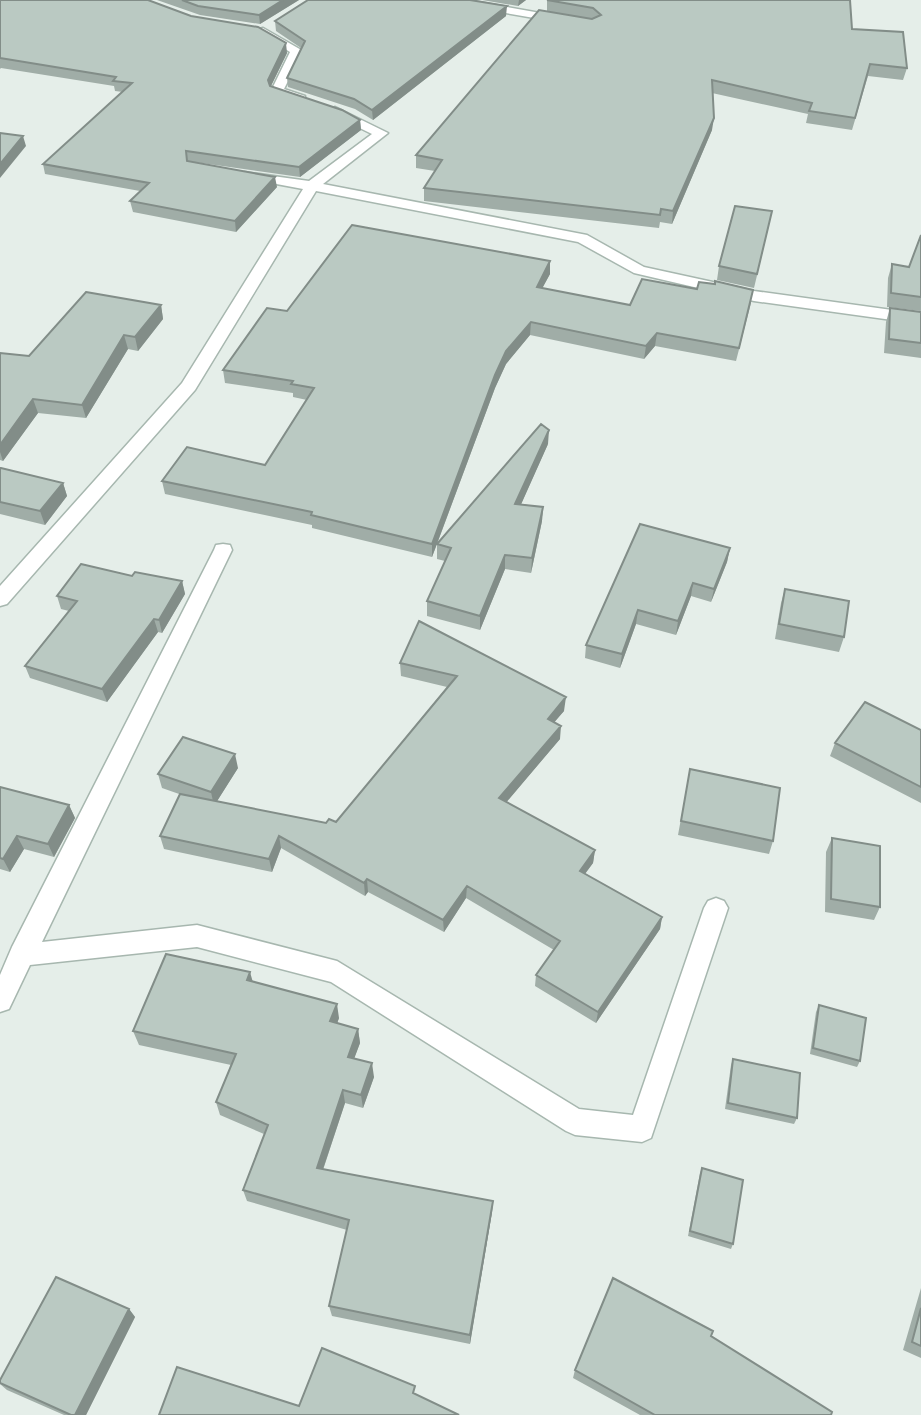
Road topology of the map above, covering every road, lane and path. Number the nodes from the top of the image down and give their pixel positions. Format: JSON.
{"nodes":[{"id":1,"x":448,"y":0,"type":"edge"},
{"id":2,"x":579,"y":23,"type":"edge"},
{"id":3,"x":262,"y":27,"type":"edge"},
{"id":4,"x":233,"y":173,"type":"edge"},
{"id":5,"x":312,"y":186,"type":"junction"},
{"id":6,"x":921,"y":319,"type":"edge"},
{"id":7,"x":223,"y":551,"type":"dead end"},
{"id":8,"x":0,"y":599,"type":"edge"},
{"id":9,"x":716,"y":908,"type":"dead end"},
{"id":10,"x":21,"y":955,"type":"junction"},
{"id":11,"x":0,"y":1001,"type":"edge"}],
"edges":[{"from":1,"to":2,"type":"street"},
{"from":3,"to":5,"type":"street"},
{"from":4,"to":5,"type":"street"},
{"from":5,"to":6,"type":"street"},
{"from":5,"to":8,"type":"street"},
{"from":7,"to":10,"type":"street"},
{"from":9,"to":10,"type":"street"},
{"from":10,"to":11,"type":"street"}]}
